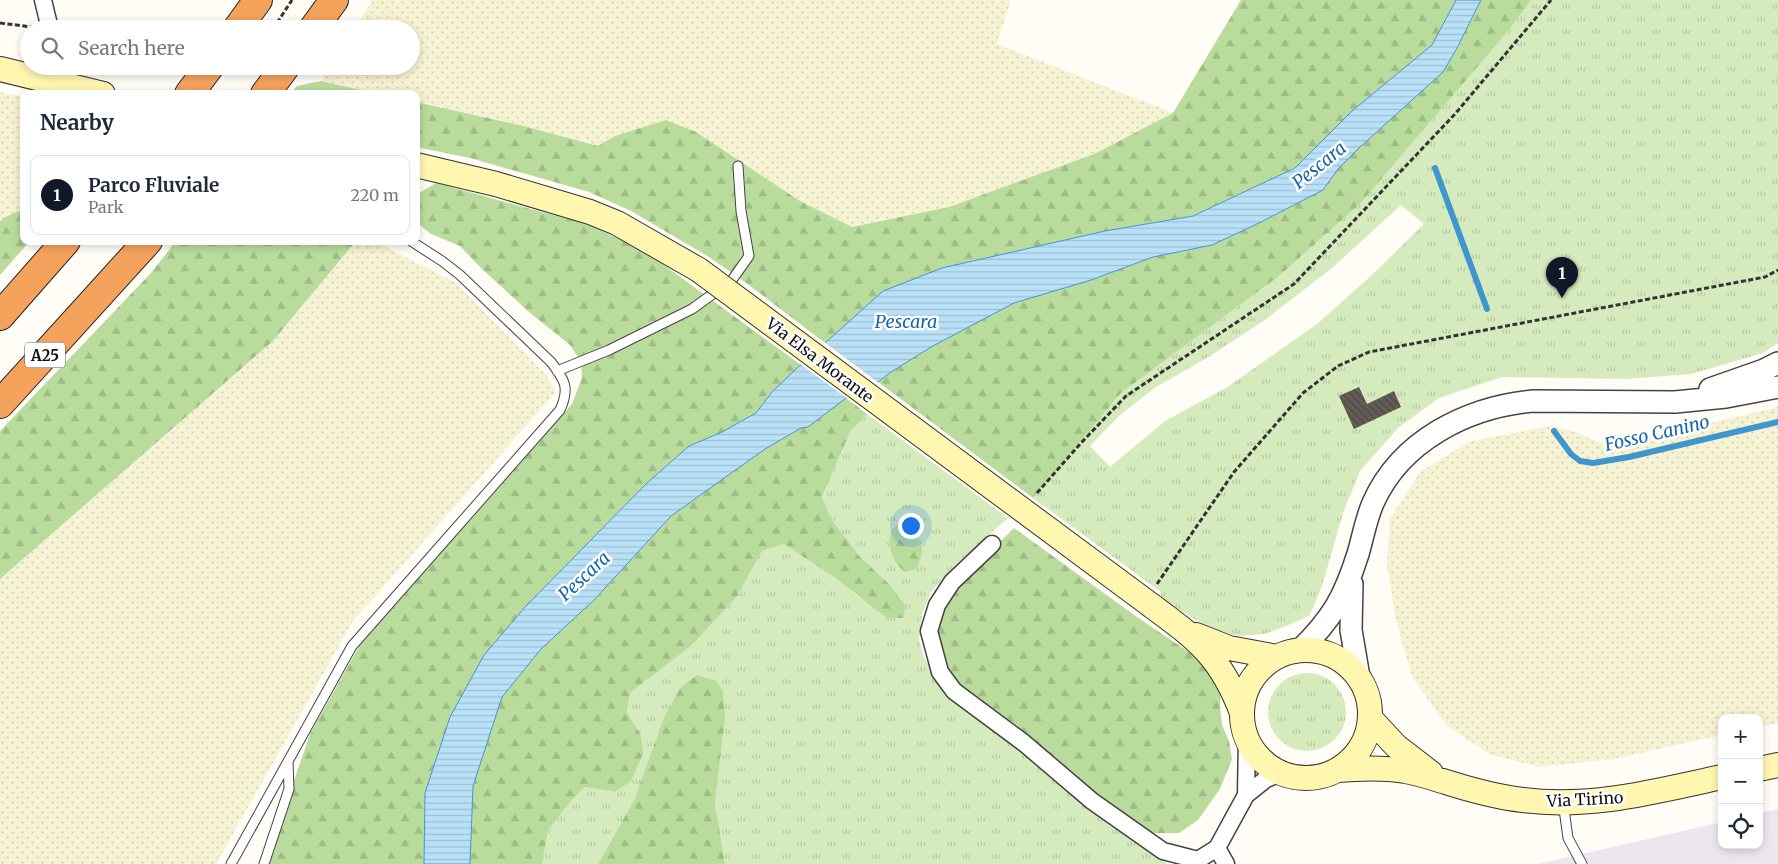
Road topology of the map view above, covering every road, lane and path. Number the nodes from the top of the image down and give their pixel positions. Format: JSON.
{"nodes":[{"id":1,"x":43,"y":0,"type":"edge"},
{"id":2,"x":258,"y":0,"type":"edge"},
{"id":3,"x":292,"y":0,"type":"edge"},
{"id":4,"x":334,"y":0,"type":"edge"},
{"id":5,"x":1551,"y":0,"type":"edge"},
{"id":6,"x":43,"y":20,"type":"edge"},
{"id":7,"x":244,"y":20,"type":"edge"},
{"id":8,"x":279,"y":20,"type":"edge"},
{"id":9,"x":320,"y":20,"type":"edge"},
{"id":10,"x":0,"y":23,"type":"edge"},
{"id":11,"x":20,"y":25,"type":"edge"},
{"id":12,"x":0,"y":69,"type":"edge"},
{"id":13,"x":203,"y":75,"type":"edge"},
{"id":14,"x":280,"y":75,"type":"edge"},
{"id":15,"x":64,"y":89,"type":"edge"},
{"id":16,"x":191,"y":90,"type":"edge"},
{"id":17,"x":269,"y":90,"type":"edge"},
{"id":18,"x":420,"y":166,"type":"edge"},
{"id":19,"x":738,"y":166,"type":"dead end"},
{"id":20,"x":62,"y":245,"type":"edge"},
{"id":21,"x":144,"y":245,"type":"edge"},
{"id":22,"x":417,"y":245,"type":"edge"},
{"id":23,"x":1778,"y":270,"type":"edge"},
{"id":24,"x":0,"y":316,"type":"edge"},
{"id":25,"x":1778,"y":363,"type":"edge"},
{"id":26,"x":557,"y":371,"type":"junction"},
{"id":27,"x":1778,"y":387,"type":"edge"},
{"id":28,"x":1675,"y":402,"type":"junction"},
{"id":29,"x":0,"y":404,"type":"edge"},
{"id":30,"x":1033,"y":498,"type":"dead end"},
{"id":31,"x":992,"y":544,"type":"dead end"},
{"id":32,"x":1358,"y":555,"type":"junction"},
{"id":33,"x":1154,"y":595,"type":"junction"},
{"id":34,"x":1185,"y":630,"type":"junction"},
{"id":35,"x":1288,"y":654,"type":"junction"},
{"id":36,"x":1359,"y":677,"type":"junction"},
{"id":37,"x":1242,"y":712,"type":"junction"},
{"id":38,"x":1370,"y":718,"type":"junction"},
{"id":39,"x":1247,"y":738,"type":"junction"},
{"id":40,"x":288,"y":761,"type":"junction"},
{"id":41,"x":1778,"y":765,"type":"edge"},
{"id":42,"x":1763,"y":768,"type":"edge"},
{"id":43,"x":1337,"y":770,"type":"junction"},
{"id":44,"x":1281,"y":773,"type":"junction"},
{"id":45,"x":1718,"y":778,"type":"edge"},
{"id":46,"x":1447,"y":783,"type":"junction"},
{"id":47,"x":1246,"y":795,"type":"junction"},
{"id":48,"x":1563,"y":802,"type":"junction"},
{"id":49,"x":1217,"y":848,"type":"junction"},
{"id":50,"x":231,"y":864,"type":"edge"},
{"id":51,"x":264,"y":864,"type":"edge"},
{"id":52,"x":1226,"y":864,"type":"edge"},
{"id":53,"x":1582,"y":864,"type":"edge"}],
"edges":[{"from":1,"to":6,"type":"street"},
{"from":2,"to":7,"type":"highway"},
{"from":3,"to":8,"type":"path"},
{"from":4,"to":9,"type":"highway"},
{"from":5,"to":30,"type":"path"},
{"from":10,"to":11,"type":"path"},
{"from":12,"to":15,"type":"main road"},
{"from":13,"to":16,"type":"highway"},
{"from":14,"to":17,"type":"highway"},
{"from":18,"to":33,"type":"main road","name":"Via Elsa Morante","bridge":true},
{"from":19,"to":26,"type":"lane"},
{"from":20,"to":24,"type":"highway"},
{"from":21,"to":29,"type":"highway","number":"A25"},
{"from":22,"to":26,"type":"lane"},
{"from":23,"to":33,"type":"path"},
{"from":25,"to":28,"type":"street"},
{"from":26,"to":40,"type":"lane"},
{"from":27,"to":28,"type":"street"},
{"from":28,"to":32,"type":"street"},
{"from":31,"to":49,"type":"street"},
{"from":32,"to":35,"type":"street"},
{"from":32,"to":36,"type":"street"},
{"from":33,"to":34,"type":"main road","name":"Via Elsa Morante"},
{"from":34,"to":35,"type":"main road","name":"Via Elsa Morante"},
{"from":34,"to":37,"type":"main road","name":"Via Elsa Morante"},
{"from":35,"to":36,"type":"main road"},
{"from":35,"to":37,"type":"main road"},
{"from":36,"to":38,"type":"main road"},
{"from":37,"to":39,"type":"main road"},
{"from":38,"to":43,"type":"main road"},
{"from":38,"to":46,"type":"main road","name":"Via Tirino"},
{"from":39,"to":44,"type":"main road"},
{"from":39,"to":47,"type":"street"},
{"from":40,"to":50,"type":"lane"},
{"from":40,"to":51,"type":"lane"},
{"from":41,"to":42,"type":"main road"},
{"from":43,"to":44,"type":"main road"},
{"from":43,"to":46,"type":"main road","name":"Via Tirino"},
{"from":44,"to":47,"type":"street"},
{"from":45,"to":48,"type":"main road","name":"Via Tirino"},
{"from":46,"to":48,"type":"main road","name":"Via Tirino"},
{"from":47,"to":49,"type":"street"},
{"from":48,"to":53,"type":"lane"},
{"from":49,"to":52,"type":"street"}]}
